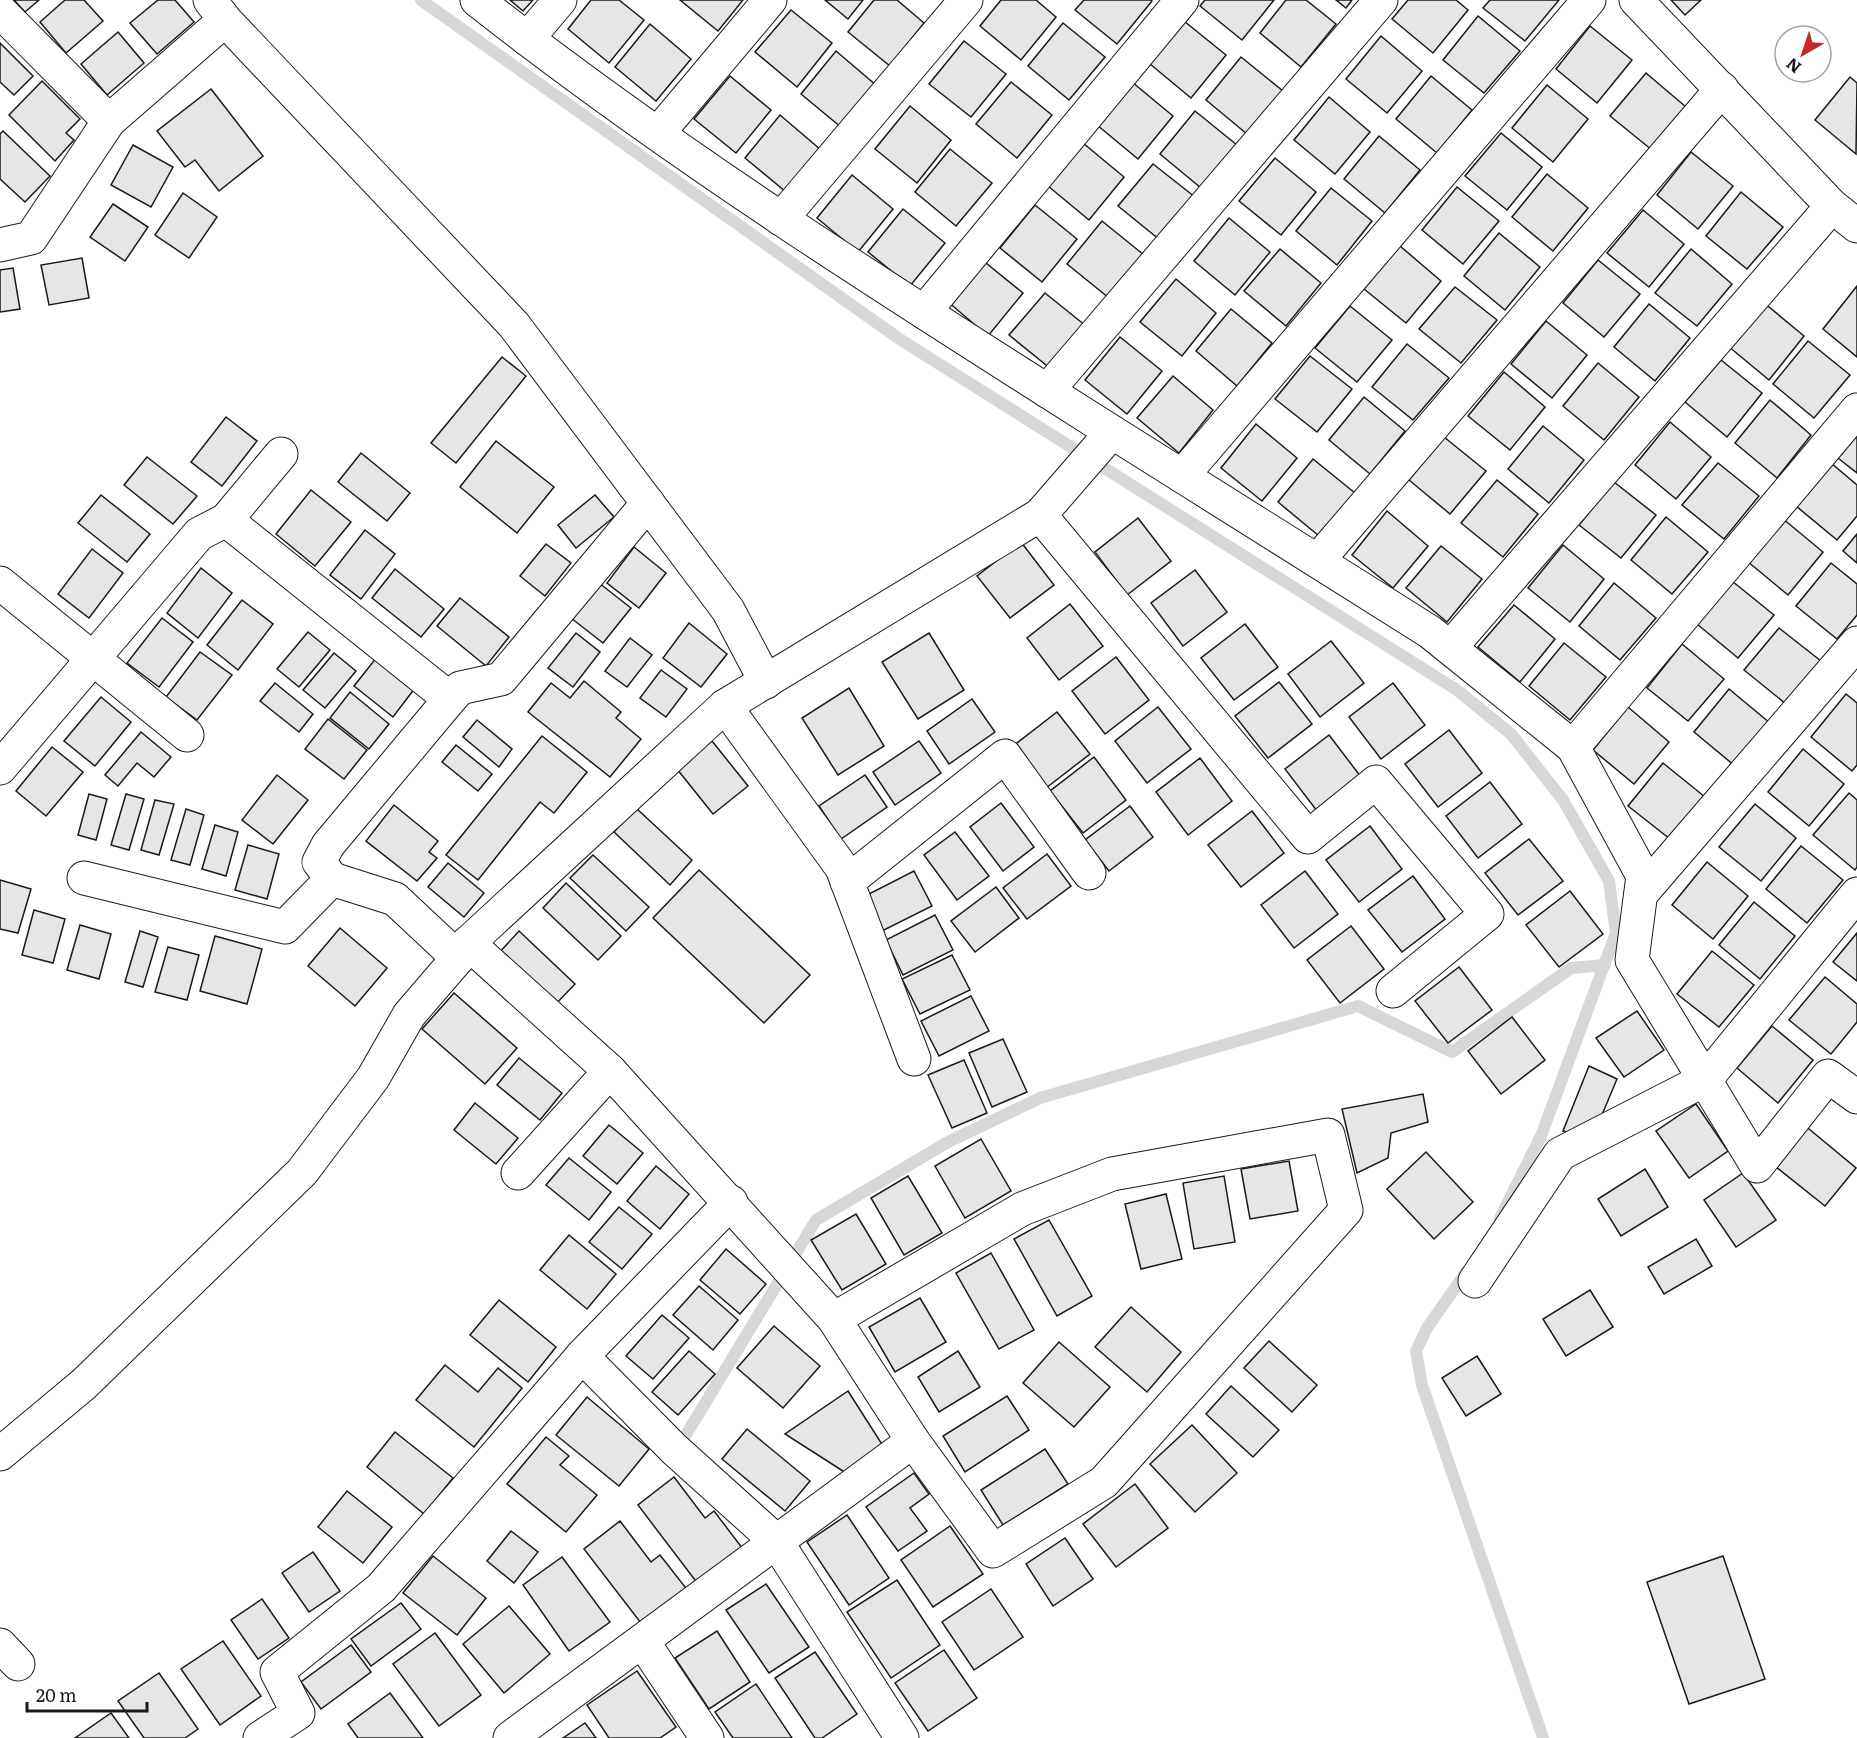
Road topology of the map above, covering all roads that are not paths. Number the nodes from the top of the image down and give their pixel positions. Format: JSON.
{"nodes":[{"id":1,"x":477,"y":0,"type":"edge"},
{"id":2,"x":560,"y":0,"type":"edge"},
{"id":3,"x":770,"y":0,"type":"edge"},
{"id":4,"x":966,"y":0,"type":"edge"},
{"id":5,"x":1182,"y":0,"type":"edge"},
{"id":6,"x":1381,"y":0,"type":"edge"},
{"id":7,"x":1589,"y":0,"type":"edge"},
{"id":8,"x":1636,"y":0,"type":"edge"},
{"id":9,"x":218,"y":10,"type":"edge"},
{"id":10,"x":0,"y":11,"type":"edge"},
{"id":11,"x":527,"y":39,"type":"junction"},
{"id":12,"x":1722,"y":89,"type":"junction"},
{"id":13,"x":109,"y":121,"type":"junction"},
{"id":14,"x":659,"y":132,"type":"junction"},
{"id":15,"x":1832,"y":206,"type":"junction"},
{"id":16,"x":781,"y":219,"type":"junction"},
{"id":17,"x":1857,"y":226,"type":"edge"},
{"id":18,"x":0,"y":245,"type":"edge"},
{"id":19,"x":924,"y":312,"type":"junction"},
{"id":20,"x":1047,"y":391,"type":"junction"},
{"id":21,"x":1857,"y":410,"type":"edge"},
{"id":22,"x":1096,"y":450,"type":"junction"},
{"id":23,"x":281,"y":454,"type":"dead end"},
{"id":24,"x":1182,"y":476,"type":"junction"},
{"id":25,"x":648,"y":504,"type":"junction"},
{"id":26,"x":1040,"y":515,"type":"junction"},
{"id":27,"x":226,"y":520,"type":"junction"},
{"id":28,"x":1319,"y":559,"type":"junction"},
{"id":29,"x":0,"y":583,"type":"edge"},
{"id":30,"x":1450,"y":648,"type":"junction"},
{"id":31,"x":95,"y":657,"type":"junction"},
{"id":32,"x":1852,"y":659,"type":"edge"},
{"id":33,"x":766,"y":682,"type":"junction"},
{"id":34,"x":450,"y":699,"type":"junction"},
{"id":35,"x":725,"y":706,"type":"junction"},
{"id":36,"x":187,"y":735,"type":"dead end"},
{"id":37,"x":1573,"y":747,"type":"junction"},
{"id":38,"x":0,"y":768,"type":"edge"},
{"id":39,"x":1089,"y":873,"type":"dead end"},
{"id":40,"x":84,"y":878,"type":"dead end"},
{"id":41,"x":332,"y":879,"type":"junction"},
{"id":42,"x":847,"y":882,"type":"junction"},
{"id":43,"x":1641,"y":894,"type":"junction"},
{"id":44,"x":1857,"y":894,"type":"edge"},
{"id":45,"x":463,"y":951,"type":"junction"},
{"id":46,"x":1393,"y":991,"type":"dead end"},
{"id":47,"x":914,"y":1059,"type":"dead end"},
{"id":48,"x":610,"y":1071,"type":"junction"},
{"id":49,"x":1706,"y":1078,"type":"junction"},
{"id":50,"x":1857,"y":1097,"type":"edge"},
{"id":51,"x":518,"y":1173,"type":"dead end"},
{"id":52,"x":731,"y":1202,"type":"junction"},
{"id":53,"x":1475,"y":1281,"type":"dead end"},
{"id":54,"x":834,"y":1319,"type":"junction"},
{"id":55,"x":582,"y":1356,"type":"junction"},
{"id":56,"x":913,"y":1441,"type":"junction"},
{"id":57,"x":0,"y":1454,"type":"edge"},
{"id":58,"x":776,"y":1541,"type":"junction"},
{"id":59,"x":644,"y":1642,"type":"junction"},
{"id":60,"x":260,"y":1738,"type":"edge"},
{"id":61,"x":510,"y":1738,"type":"edge"},
{"id":62,"x":707,"y":1738,"type":"edge"},
{"id":63,"x":902,"y":1738,"type":"edge"}],
"edges":[{"from":1,"to":11,"type":"street"},
{"from":2,"to":11,"type":"street"},
{"from":3,"to":14,"type":"street"},
{"from":4,"to":16,"type":"street"},
{"from":5,"to":19,"type":"street"},
{"from":6,"to":20,"type":"street"},
{"from":7,"to":24,"type":"street"},
{"from":8,"to":12,"type":"street"},
{"from":9,"to":13,"type":"street"},
{"from":9,"to":25,"type":"street"},
{"from":10,"to":13,"type":"street"},
{"from":11,"to":14,"type":"street"},
{"from":12,"to":15,"type":"street"},
{"from":12,"to":28,"type":"street"},
{"from":13,"to":18,"type":"street"},
{"from":14,"to":16,"type":"street"},
{"from":15,"to":17,"type":"street"},
{"from":15,"to":30,"type":"street"},
{"from":16,"to":19,"type":"street"},
{"from":19,"to":20,"type":"street"},
{"from":20,"to":22,"type":"street"},
{"from":21,"to":37,"type":"street"},
{"from":22,"to":24,"type":"street"},
{"from":22,"to":26,"type":"street"},
{"from":23,"to":27,"type":"street"},
{"from":24,"to":28,"type":"street"},
{"from":25,"to":33,"type":"street"},
{"from":25,"to":34,"type":"street"},
{"from":26,"to":33,"type":"street"},
{"from":26,"to":46,"type":"street"},
{"from":27,"to":31,"type":"street"},
{"from":27,"to":34,"type":"street"},
{"from":28,"to":30,"type":"street"},
{"from":29,"to":31,"type":"street"},
{"from":30,"to":37,"type":"street"},
{"from":31,"to":36,"type":"street"},
{"from":31,"to":38,"type":"street"},
{"from":32,"to":43,"type":"street"},
{"from":33,"to":35,"type":"street"},
{"from":34,"to":41,"type":"street"},
{"from":35,"to":42,"type":"street"},
{"from":35,"to":45,"type":"street"},
{"from":37,"to":43,"type":"street"},
{"from":39,"to":42,"type":"street"},
{"from":40,"to":41,"type":"street"},
{"from":41,"to":45,"type":"street"},
{"from":42,"to":47,"type":"street"},
{"from":43,"to":49,"type":"street"},
{"from":44,"to":49,"type":"street"},
{"from":45,"to":48,"type":"street"},
{"from":45,"to":57,"type":"street"},
{"from":48,"to":51,"type":"street"},
{"from":48,"to":52,"type":"street"},
{"from":49,"to":50,"type":"street"},
{"from":49,"to":53,"type":"street"},
{"from":52,"to":54,"type":"street"},
{"from":52,"to":55,"type":"street"},
{"from":54,"to":56,"type":"street"},
{"from":54,"to":56,"type":"street"},
{"from":55,"to":58,"type":"street"},
{"from":55,"to":60,"type":"street"},
{"from":56,"to":58,"type":"street"},
{"from":58,"to":59,"type":"street"},
{"from":58,"to":63,"type":"street"},
{"from":59,"to":61,"type":"street"},
{"from":59,"to":62,"type":"street"}]}
